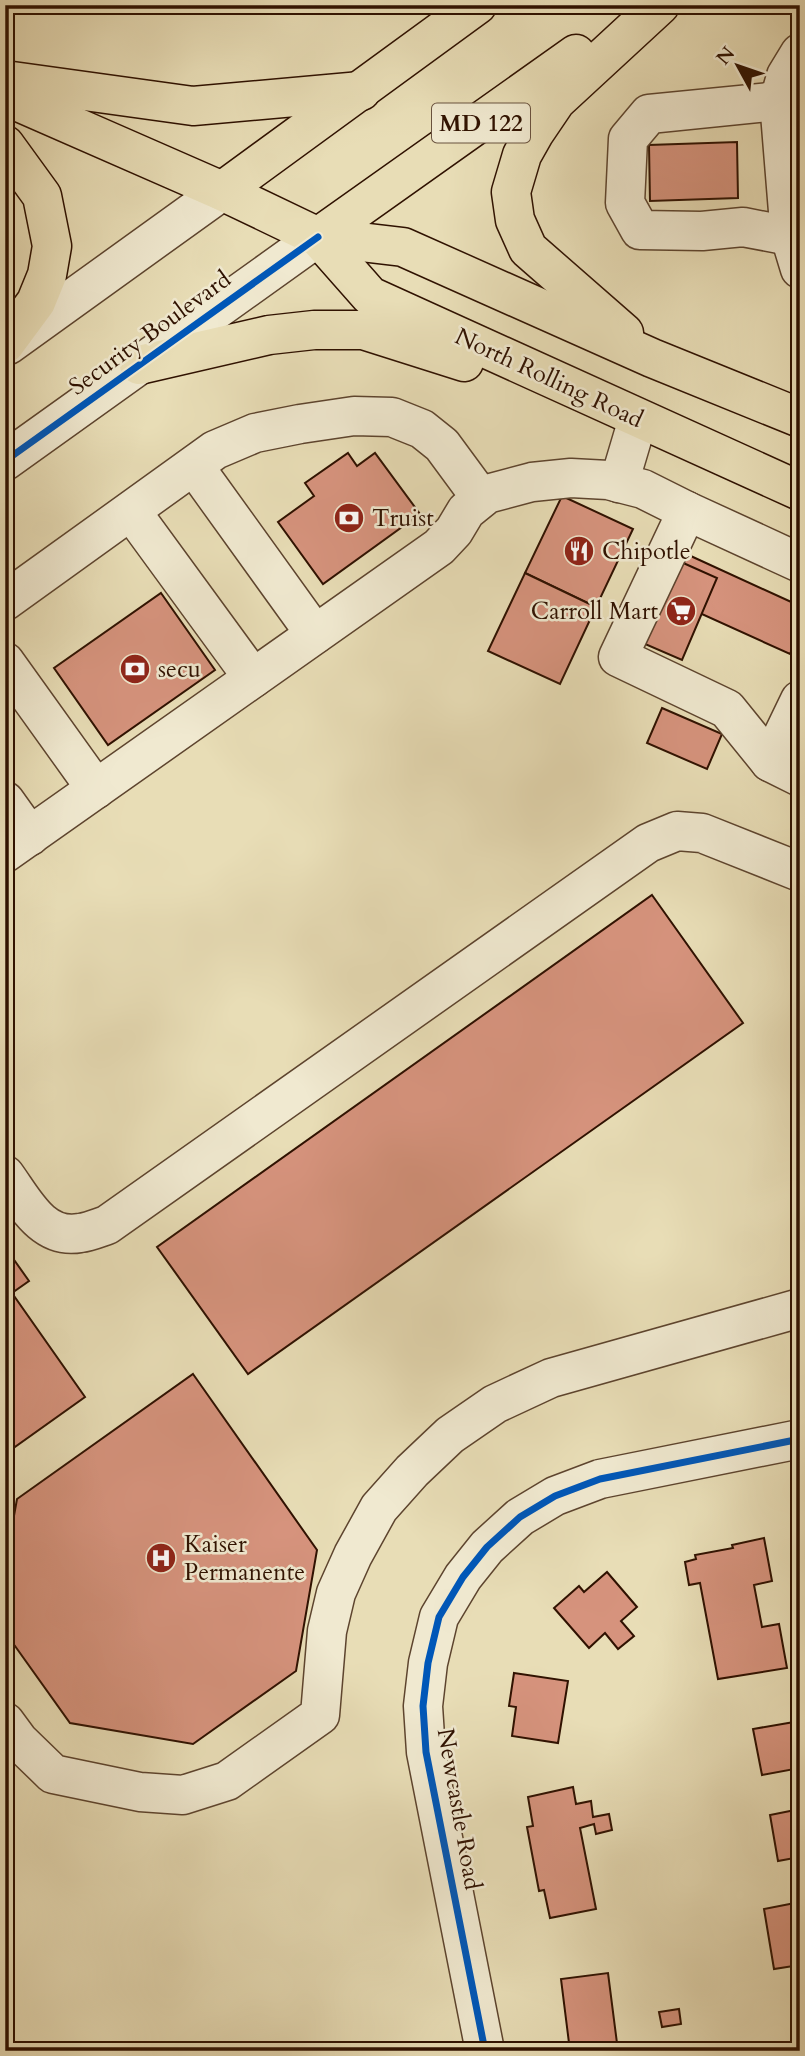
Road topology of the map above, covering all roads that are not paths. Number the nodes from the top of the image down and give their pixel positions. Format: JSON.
{"nodes":[{"id":1,"x":477,"y":5,"type":"edge"},
{"id":2,"x":642,"y":5,"type":"edge"},
{"id":3,"x":660,"y":5,"type":"edge"},
{"id":4,"x":800,"y":53,"type":"edge"},
{"id":5,"x":5,"y":80,"type":"edge"},
{"id":6,"x":361,"y":91,"type":"junction"},
{"id":7,"x":5,"y":96,"type":"edge"},
{"id":8,"x":779,"y":101,"type":"junction"},
{"id":9,"x":5,"y":145,"type":"edge"},
{"id":10,"x":222,"y":191,"type":"junction"},
{"id":11,"x":318,"y":237,"type":"junction"},
{"id":12,"x":795,"y":253,"type":"edge"},
{"id":13,"x":5,"y":346,"type":"edge"},
{"id":14,"x":652,"y":358,"type":"junction"},
{"id":15,"x":139,"y":365,"type":"junction"},
{"id":16,"x":800,"y":418,"type":"edge"},
{"id":17,"x":638,"y":419,"type":"junction"},
{"id":18,"x":5,"y":461,"type":"edge"},
{"id":19,"x":194,"y":466,"type":"junction"},
{"id":20,"x":619,"y":483,"type":"junction"},
{"id":21,"x":800,"y":491,"type":"edge"},
{"id":22,"x":481,"y":498,"type":"junction"},
{"id":23,"x":131,"y":511,"type":"junction"},
{"id":24,"x":687,"y":511,"type":"junction"},
{"id":25,"x":800,"y":563,"type":"edge"},
{"id":26,"x":5,"y":601,"type":"edge"},
{"id":27,"x":315,"y":634,"type":"junction"},
{"id":28,"x":5,"y":662,"type":"edge"},
{"id":29,"x":253,"y":678,"type":"junction"},
{"id":30,"x":800,"y":701,"type":"edge"},
{"id":31,"x":785,"y":769,"type":"edge"},
{"id":32,"x":96,"y":789,"type":"junction"},
{"id":33,"x":5,"y":801,"type":"edge"},
{"id":34,"x":18,"y":845,"type":"edge"},
{"id":35,"x":800,"y":872,"type":"edge"},
{"id":36,"x":5,"y":1175,"type":"edge"},
{"id":37,"x":800,"y":1308,"type":"edge"},
{"id":38,"x":800,"y":1439,"type":"edge"},
{"id":39,"x":5,"y":1722,"type":"edge"},
{"id":40,"x":485,"y":2051,"type":"edge"}],
"edges":[{"from":1,"to":6,"type":"main road"},
{"from":2,"to":11,"type":"main road","name":"Security Boulevard","number":"MD 122"},
{"from":3,"to":14,"type":"main road"},
{"from":4,"to":8,"type":"street"},
{"from":5,"to":6,"type":"main road"},
{"from":6,"to":10,"type":"main road"},
{"from":7,"to":10,"type":"main road","name":"North Rolling Road"},
{"from":8,"to":12,"type":"street"},
{"from":8,"to":12,"type":"street"},
{"from":9,"to":13,"type":"main road"},
{"from":10,"to":11,"type":"main road","name":"North Rolling Road"},
{"from":10,"to":13,"type":"street"},
{"from":11,"to":14,"type":"main road","name":"North Rolling Road"},
{"from":11,"to":15,"type":"street","name":"Security Boulevard"},
{"from":11,"to":17,"type":"main road","name":"North Rolling Road"},
{"from":14,"to":16,"type":"main road","name":"North Rolling Road"},
{"from":15,"to":17,"type":"main road"},
{"from":15,"to":18,"type":"street","name":"Security Boulevard"},
{"from":17,"to":20,"type":"street"},
{"from":17,"to":21,"type":"main road","name":"North Rolling Road"},
{"from":19,"to":22,"type":"street"},
{"from":19,"to":23,"type":"street"},
{"from":19,"to":27,"type":"street"},
{"from":20,"to":22,"type":"street"},
{"from":20,"to":24,"type":"street"},
{"from":22,"to":27,"type":"street"},
{"from":23,"to":26,"type":"street"},
{"from":23,"to":29,"type":"street"},
{"from":24,"to":25,"type":"street"},
{"from":24,"to":31,"type":"street"},
{"from":27,"to":29,"type":"street"},
{"from":28,"to":32,"type":"street"},
{"from":29,"to":32,"type":"street"},
{"from":30,"to":31,"type":"street"},
{"from":32,"to":34,"type":"street"},
{"from":33,"to":34,"type":"street"},
{"from":35,"to":36,"type":"street"},
{"from":37,"to":39,"type":"street"},
{"from":38,"to":40,"type":"street","name":"Newcastle Road"}]}
